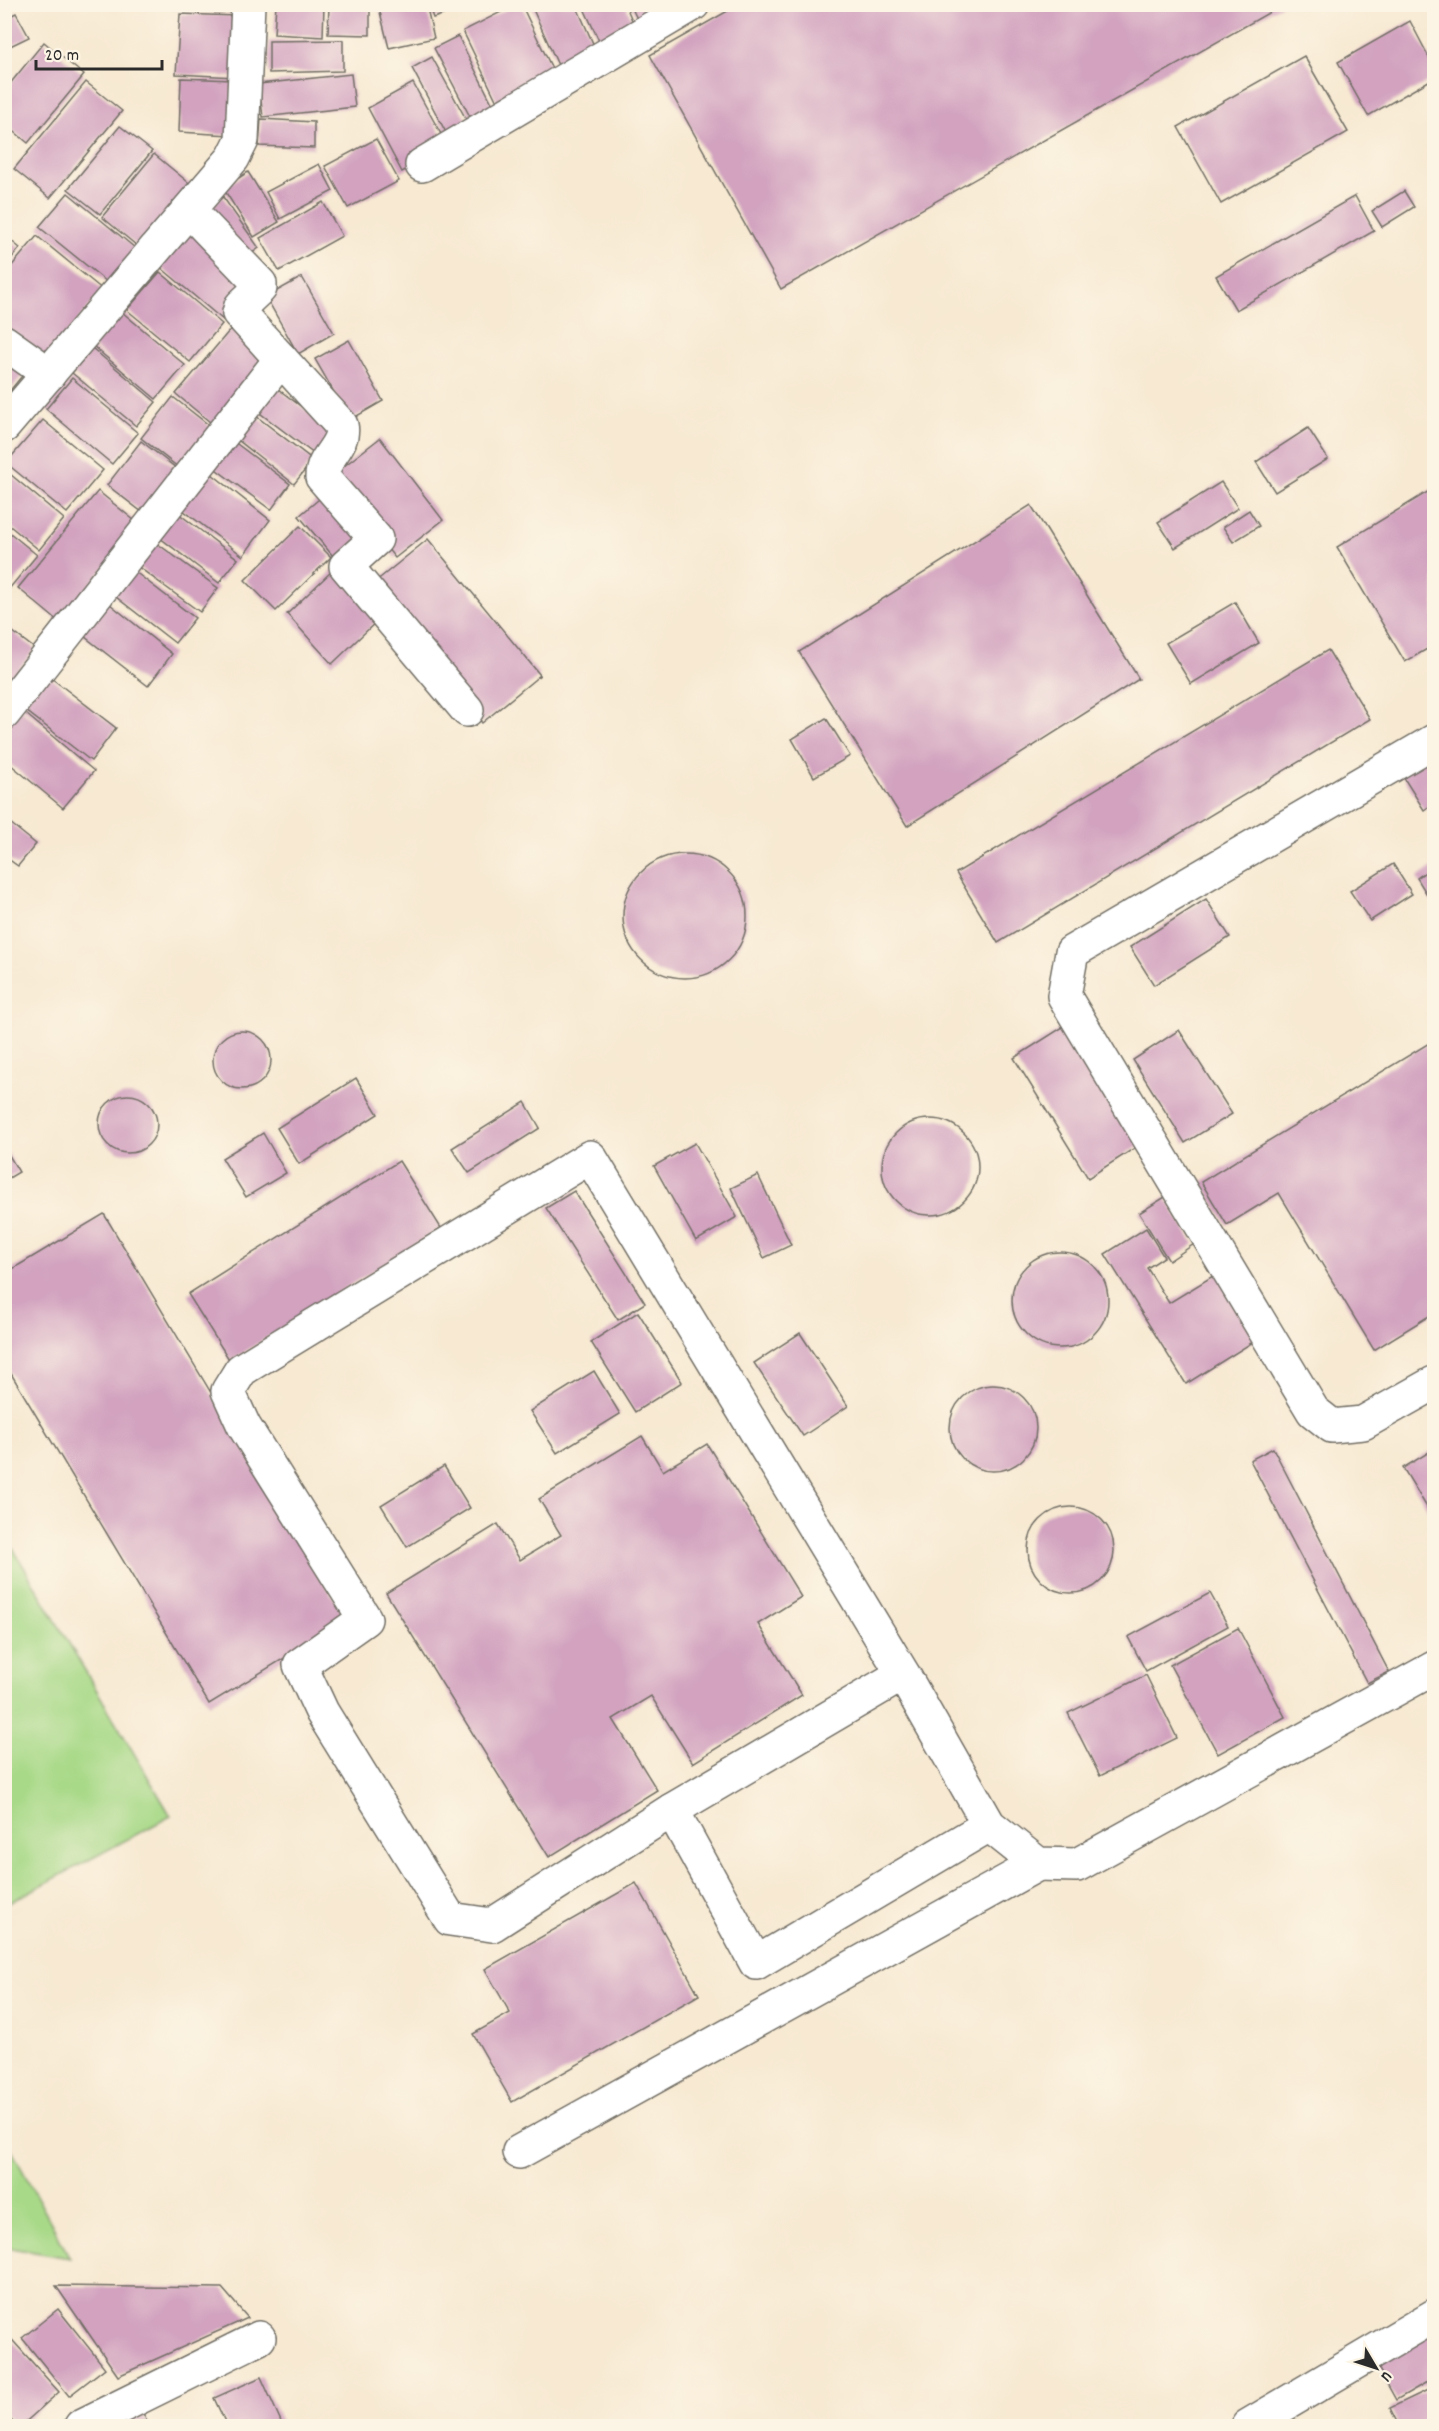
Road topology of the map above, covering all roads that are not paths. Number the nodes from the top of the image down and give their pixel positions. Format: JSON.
{"nodes":[{"id":1,"x":248,"y":4,"type":"edge"},
{"id":2,"x":693,"y":4,"type":"edge"},
{"id":3,"x":422,"y":165,"type":"dead end"},
{"id":4,"x":189,"y":210,"type":"junction"},
{"id":5,"x":4,"y":342,"type":"edge"},
{"id":6,"x":281,"y":359,"type":"junction"},
{"id":7,"x":49,"y":375,"type":"junction"},
{"id":8,"x":4,"y":426,"type":"edge"},
{"id":9,"x":467,"y":710,"type":"dead end"},
{"id":10,"x":4,"y":713,"type":"edge"},
{"id":11,"x":1434,"y":741,"type":"edge"},
{"id":12,"x":1434,"y":1383,"type":"edge"},
{"id":13,"x":1434,"y":1668,"type":"edge"},
{"id":14,"x":903,"y":1674,"type":"junction"},
{"id":15,"x":672,"y":1810,"type":"junction"},
{"id":16,"x":989,"y":1825,"type":"junction"},
{"id":17,"x":1038,"y":1864,"type":"junction"},
{"id":18,"x":519,"y":2152,"type":"dead end"},
{"id":19,"x":1434,"y":2316,"type":"edge"},
{"id":20,"x":259,"y":2338,"type":"dead end"},
{"id":21,"x":81,"y":2427,"type":"edge"},
{"id":22,"x":1248,"y":2427,"type":"edge"}],
"edges":[{"from":1,"to":4,"type":"street"},
{"from":2,"to":3,"type":"street"},
{"from":4,"to":6,"type":"street"},
{"from":4,"to":7,"type":"street"},
{"from":5,"to":7,"type":"street"},
{"from":6,"to":9,"type":"street"},
{"from":6,"to":10,"type":"street"},
{"from":7,"to":8,"type":"street"},
{"from":11,"to":12,"type":"street"},
{"from":13,"to":17,"type":"street"},
{"from":14,"to":15,"type":"street"},
{"from":14,"to":15,"type":"street"},
{"from":14,"to":16,"type":"street"},
{"from":15,"to":16,"type":"street"},
{"from":16,"to":17,"type":"street"},
{"from":17,"to":18,"type":"street"},
{"from":19,"to":22,"type":"street"},
{"from":20,"to":21,"type":"street"}]}
